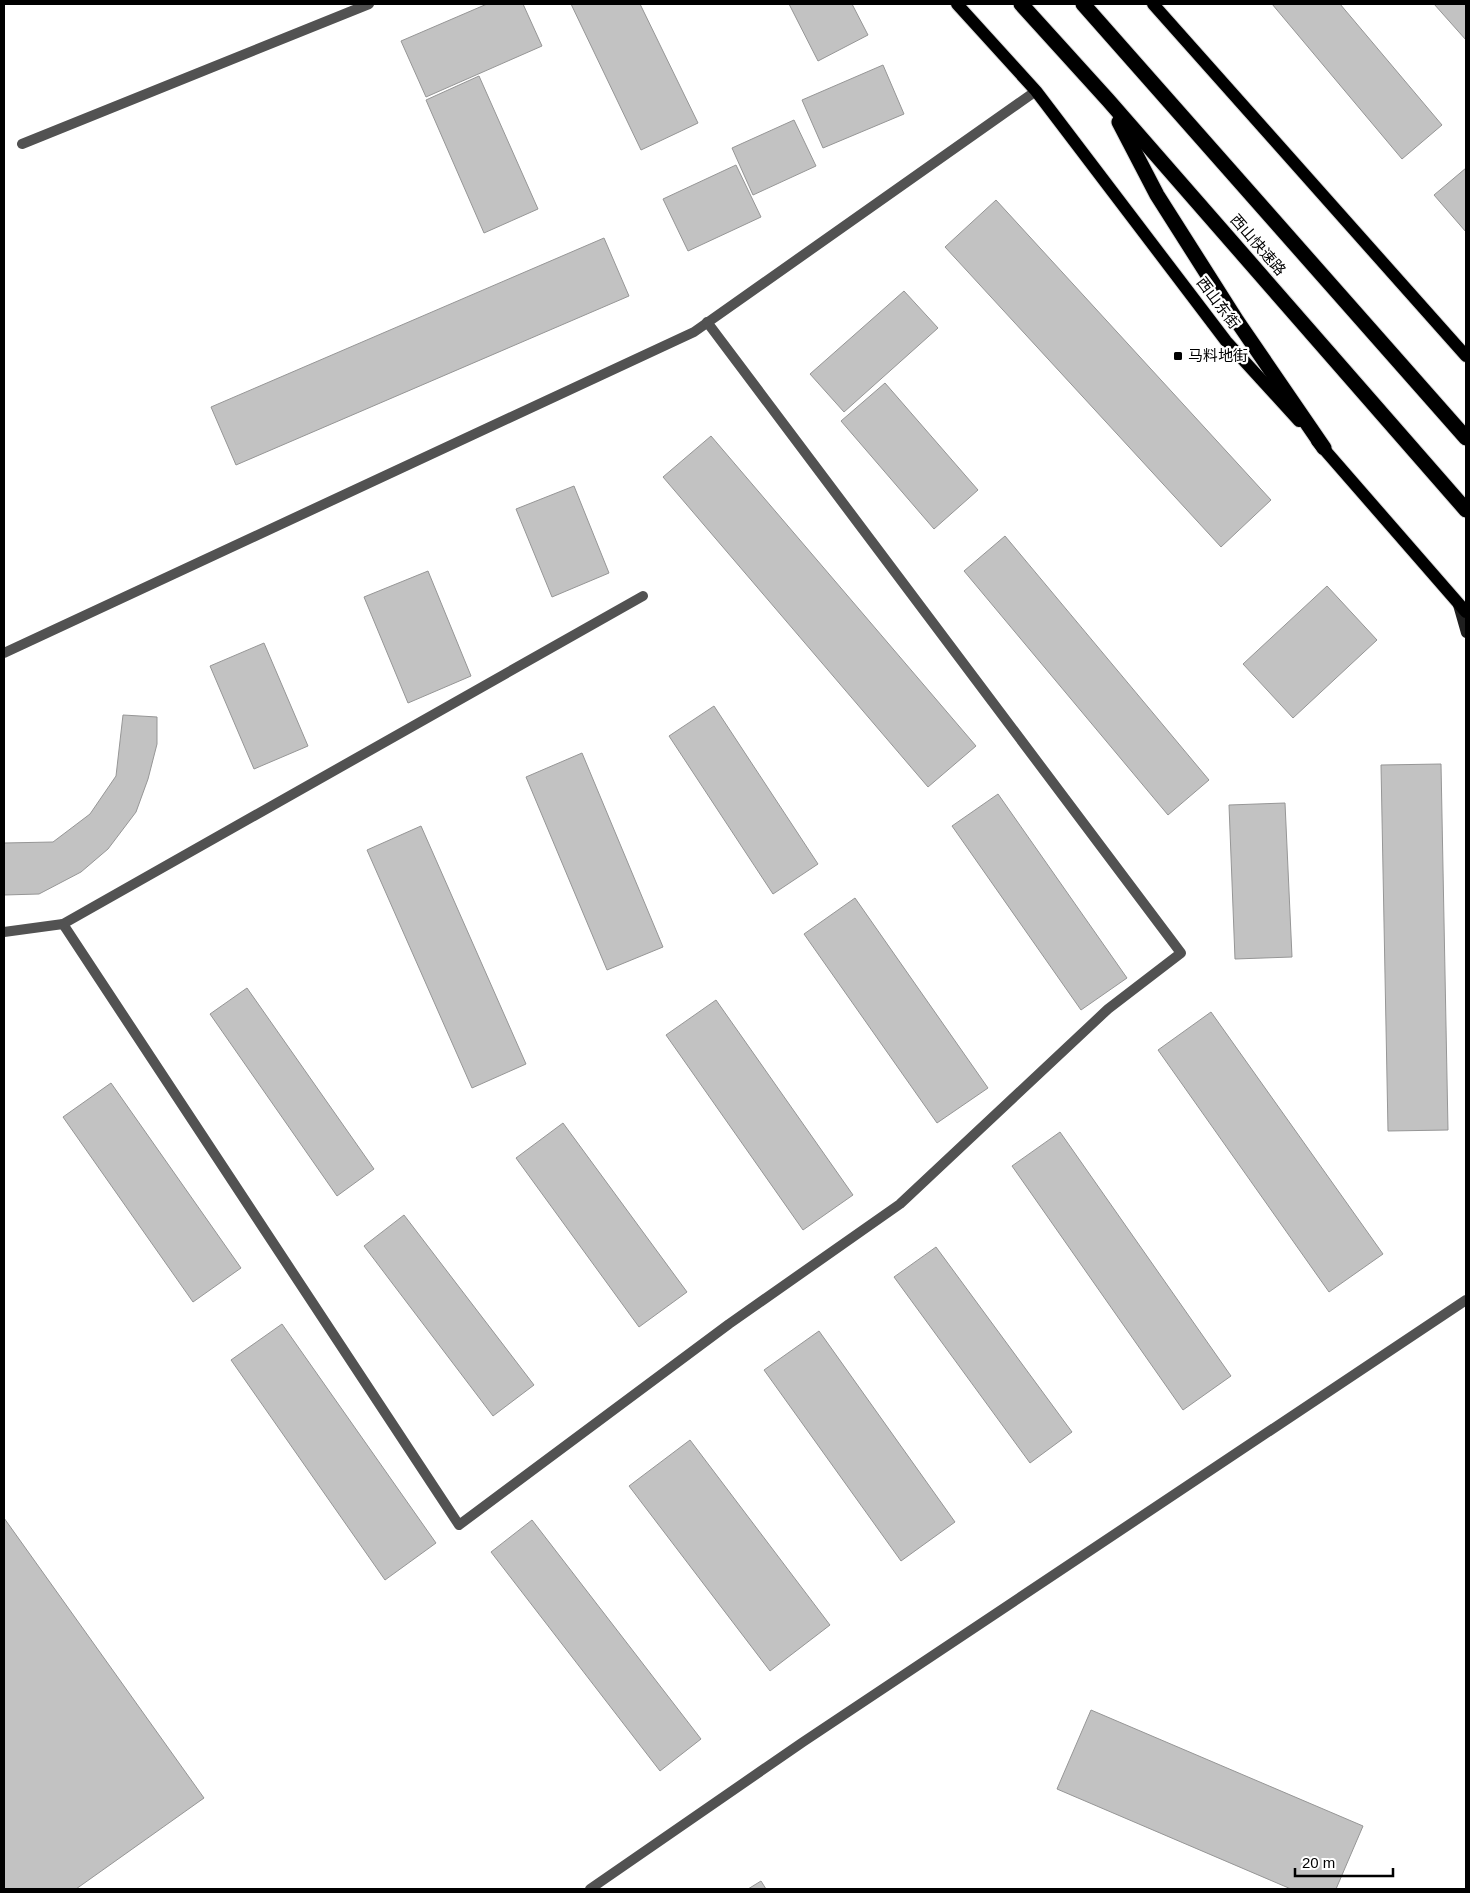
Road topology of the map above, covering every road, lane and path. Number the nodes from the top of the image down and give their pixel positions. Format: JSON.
{"nodes":[{"id":1,"x":369,"y":4,"type":"edge"},
{"id":2,"x":957,"y":4,"type":"edge"},
{"id":3,"x":1021,"y":4,"type":"edge"},
{"id":4,"x":1083,"y":4,"type":"edge"},
{"id":5,"x":1153,"y":4,"type":"edge"},
{"id":6,"x":1036,"y":92,"type":"junction"},
{"id":7,"x":1108,"y":100,"type":"junction"},
{"id":8,"x":22,"y":144,"type":"dead end"},
{"id":9,"x":707,"y":322,"type":"junction"},
{"id":10,"x":1466,"y":356,"type":"edge"},
{"id":11,"x":1466,"y":438,"type":"edge"},
{"id":12,"x":1324,"y":448,"type":"junction"},
{"id":13,"x":1466,"y":510,"type":"edge"},
{"id":14,"x":643,"y":596,"type":"dead end"},
{"id":15,"x":1457,"y":601,"type":"junction"},
{"id":16,"x":1466,"y":612,"type":"edge"},
{"id":17,"x":1466,"y":633,"type":"edge"},
{"id":18,"x":4,"y":653,"type":"edge"},
{"id":19,"x":63,"y":924,"type":"junction"},
{"id":20,"x":4,"y":932,"type":"edge"},
{"id":21,"x":1466,"y":1300,"type":"edge"},
{"id":22,"x":590,"y":1889,"type":"edge"}],
"edges":[{"from":1,"to":8,"type":"street"},
{"from":2,"to":6,"type":"main road","name":"西山东街"},
{"from":3,"to":7,"type":"highway","name":"西山快速路"},
{"from":4,"to":11,"type":"highway","name":"西山快速路"},
{"from":5,"to":10,"type":"main road"},
{"from":6,"to":9,"type":"street"},
{"from":6,"to":12,"type":"main road","name":"西山东街"},
{"from":7,"to":12,"type":"highway"},
{"from":7,"to":13,"type":"highway","name":"西山快速路"},
{"from":9,"to":18,"type":"street"},
{"from":9,"to":19,"type":"street"},
{"from":12,"to":15,"type":"main road","name":"西山东街"},
{"from":14,"to":19,"type":"street"},
{"from":15,"to":16,"type":"main road","name":"西山东街"},
{"from":15,"to":17,"type":"street"},
{"from":19,"to":20,"type":"street"},
{"from":21,"to":22,"type":"street"}]}
